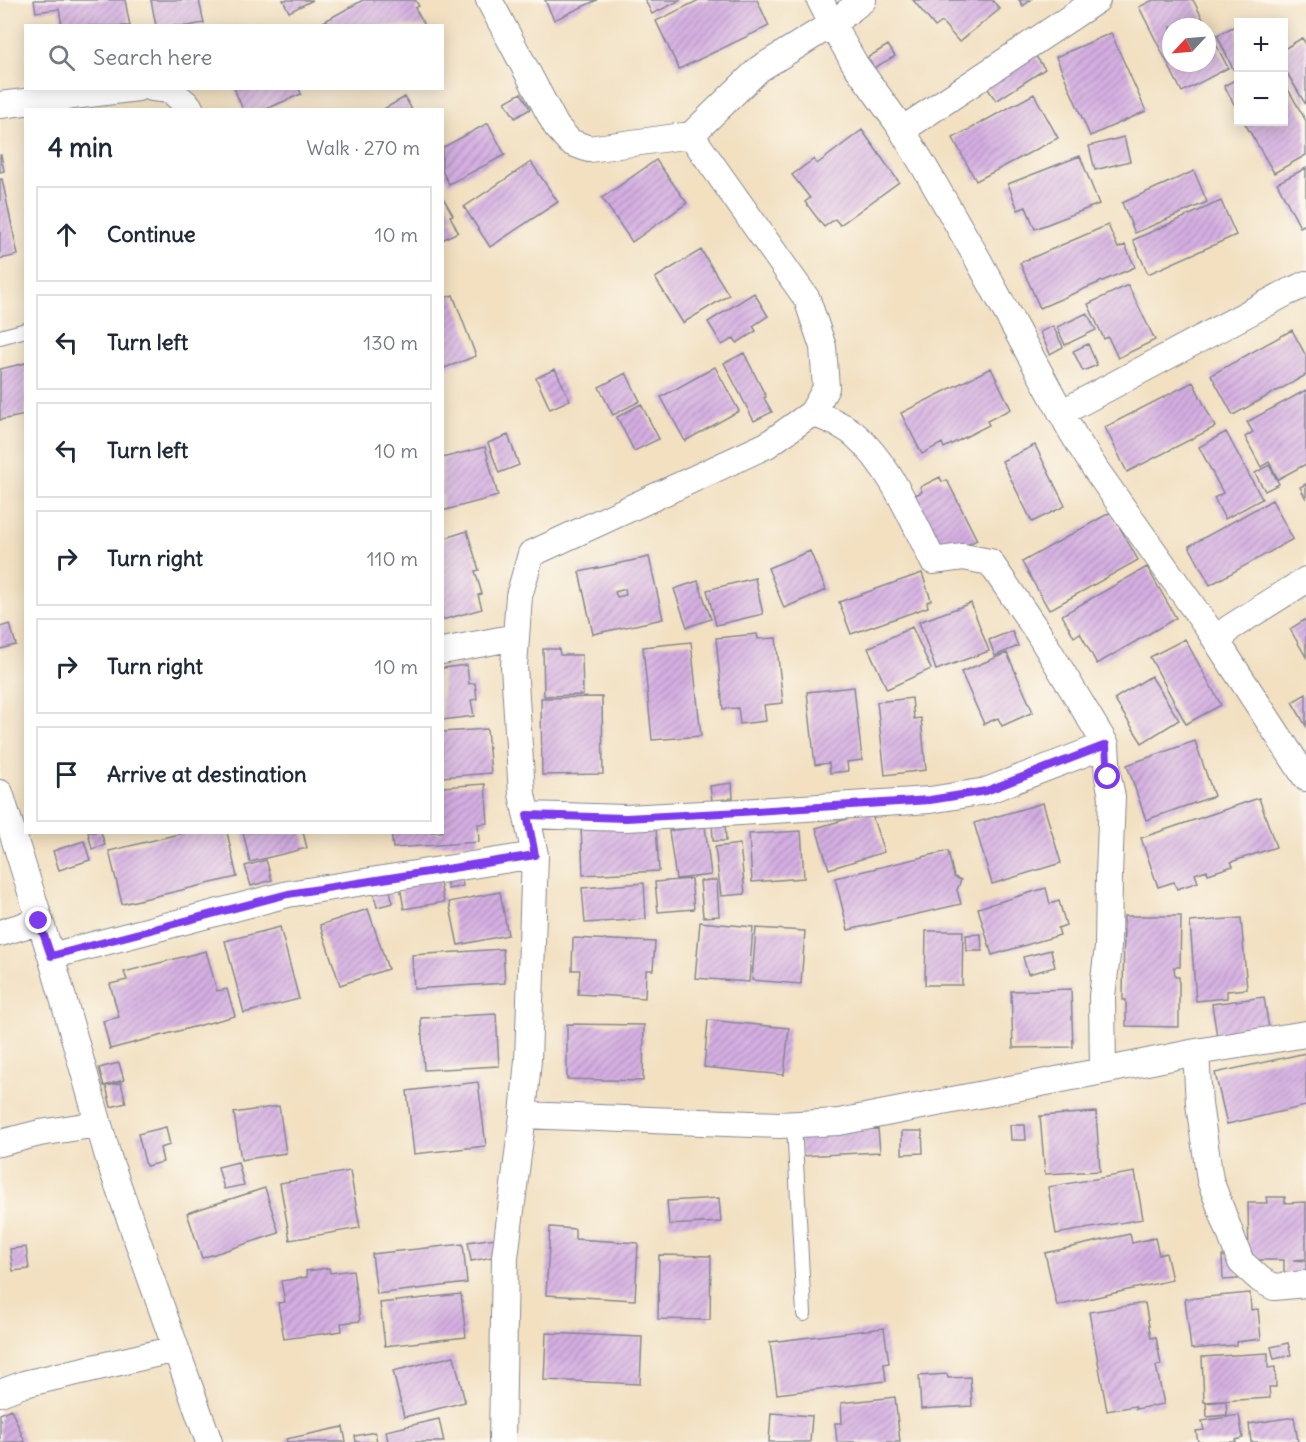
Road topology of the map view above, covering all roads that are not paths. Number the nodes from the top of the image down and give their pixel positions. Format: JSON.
{"nodes":[{"id":1,"x":489,"y":0,"type":"edge"},
{"id":2,"x":820,"y":0,"type":"edge"},
{"id":3,"x":862,"y":0,"type":"edge"},
{"id":4,"x":1097,"y":0,"type":"edge"},
{"id":5,"x":832,"y":24,"type":"junction"},
{"id":6,"x":122,"y":90,"type":"edge"},
{"id":7,"x":170,"y":90,"type":"edge"},
{"id":8,"x":0,"y":105,"type":"edge"},
{"id":9,"x":190,"y":108,"type":"edge"},
{"id":10,"x":902,"y":130,"type":"junction"},
{"id":11,"x":691,"y":135,"type":"junction"},
{"id":12,"x":1306,"y":284,"type":"edge"},
{"id":13,"x":24,"y":331,"type":"edge"},
{"id":14,"x":0,"y":337,"type":"edge"},
{"id":15,"x":812,"y":412,"type":"junction"},
{"id":16,"x":1061,"y":413,"type":"junction"},
{"id":17,"x":1306,"y":580,"type":"edge"},
{"id":18,"x":1219,"y":634,"type":"junction"},
{"id":19,"x":516,"y":637,"type":"junction"},
{"id":20,"x":444,"y":651,"type":"edge"},
{"id":21,"x":1106,"y":745,"type":"junction"},
{"id":22,"x":1306,"y":778,"type":"edge"},
{"id":23,"x":0,"y":793,"type":"edge"},
{"id":24,"x":527,"y":815,"type":"junction"},
{"id":25,"x":535,"y":855,"type":"junction"},
{"id":26,"x":39,"y":921,"type":"junction"},
{"id":27,"x":0,"y":933,"type":"edge"},
{"id":28,"x":51,"y":956,"type":"junction"},
{"id":29,"x":1306,"y":1034,"type":"edge"},
{"id":30,"x":1196,"y":1052,"type":"junction"},
{"id":31,"x":1103,"y":1071,"type":"junction"},
{"id":32,"x":523,"y":1115,"type":"junction"},
{"id":33,"x":98,"y":1124,"type":"junction"},
{"id":34,"x":794,"y":1124,"type":"junction"},
{"id":35,"x":0,"y":1143,"type":"edge"},
{"id":36,"x":1306,"y":1284,"type":"edge"},
{"id":37,"x":804,"y":1314,"type":"dead end"},
{"id":38,"x":176,"y":1349,"type":"junction"},
{"id":39,"x":0,"y":1393,"type":"edge"},
{"id":40,"x":209,"y":1442,"type":"edge"},
{"id":41,"x":502,"y":1442,"type":"edge"}],
"edges":[{"from":1,"to":11,"type":"street"},
{"from":2,"to":5,"type":"street"},
{"from":3,"to":5,"type":"street"},
{"from":4,"to":10,"type":"street"},
{"from":5,"to":10,"type":"street"},
{"from":5,"to":11,"type":"street"},
{"from":6,"to":8,"type":"street"},
{"from":7,"to":9,"type":"street"},
{"from":10,"to":16,"type":"street"},
{"from":11,"to":15,"type":"street"},
{"from":12,"to":16,"type":"street"},
{"from":13,"to":14,"type":"lane"},
{"from":15,"to":19,"type":"street"},
{"from":15,"to":21,"type":"street"},
{"from":16,"to":18,"type":"street"},
{"from":17,"to":18,"type":"street"},
{"from":18,"to":22,"type":"street"},
{"from":19,"to":20,"type":"street"},
{"from":19,"to":24,"type":"street"},
{"from":21,"to":24,"type":"street"},
{"from":21,"to":31,"type":"street"},
{"from":23,"to":26,"type":"street"},
{"from":24,"to":25,"type":"street"},
{"from":25,"to":28,"type":"street"},
{"from":25,"to":32,"type":"street"},
{"from":26,"to":27,"type":"street"},
{"from":26,"to":28,"type":"street"},
{"from":28,"to":33,"type":"street"},
{"from":29,"to":30,"type":"street"},
{"from":30,"to":31,"type":"street"},
{"from":30,"to":36,"type":"street"},
{"from":31,"to":34,"type":"street"},
{"from":32,"to":34,"type":"street"},
{"from":32,"to":41,"type":"street"},
{"from":33,"to":35,"type":"street"},
{"from":33,"to":38,"type":"street"},
{"from":34,"to":37,"type":"lane"},
{"from":38,"to":39,"type":"street"},
{"from":38,"to":40,"type":"street"}]}
